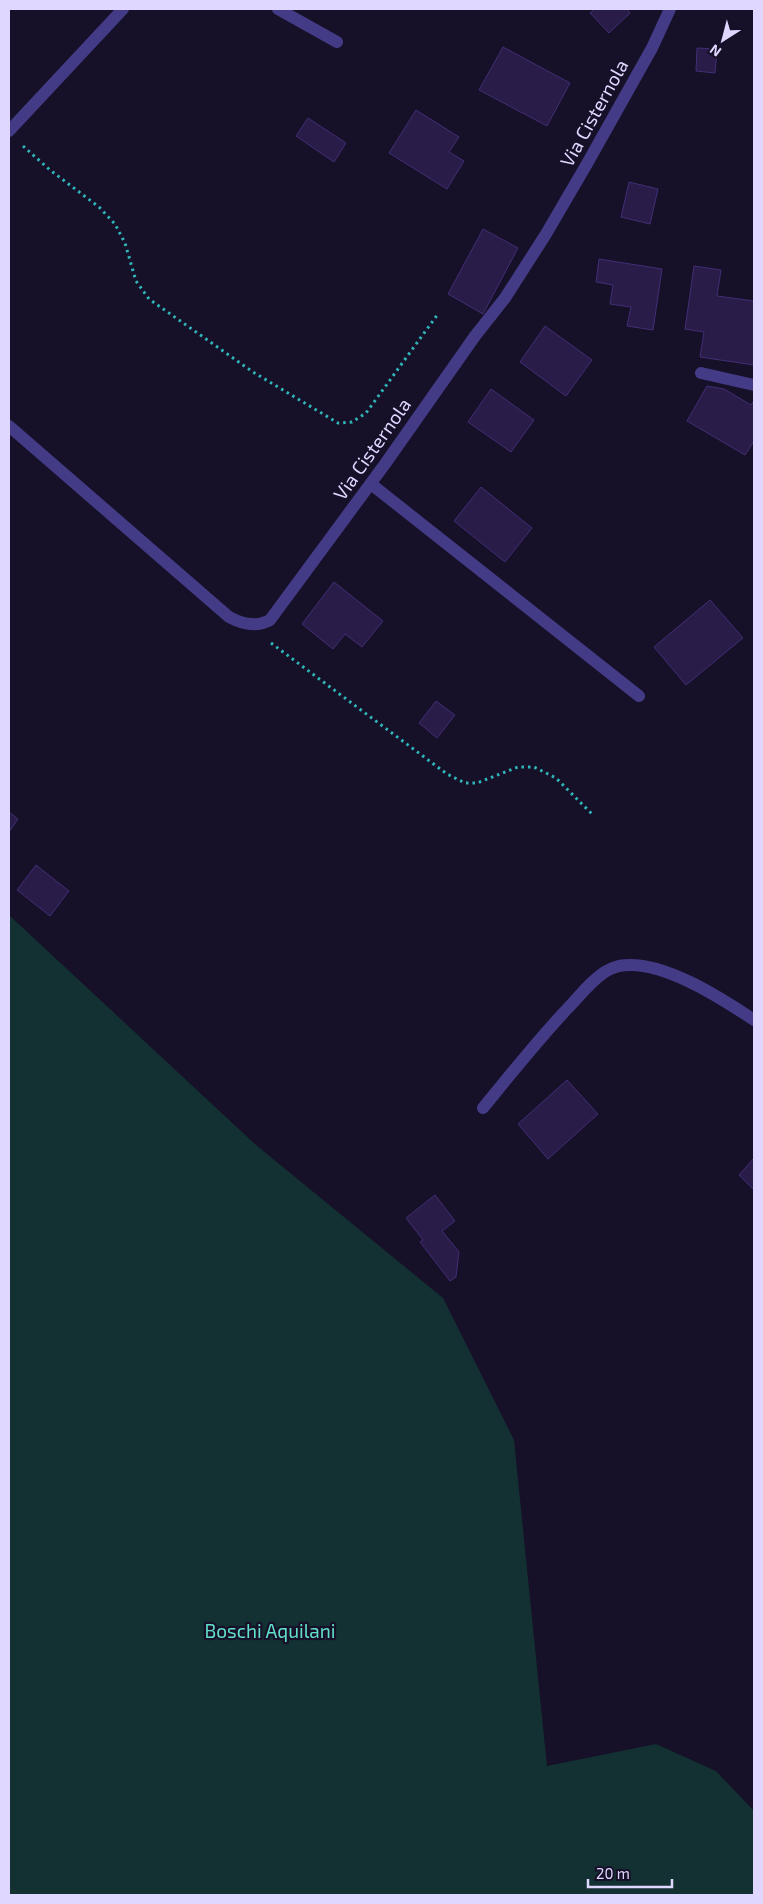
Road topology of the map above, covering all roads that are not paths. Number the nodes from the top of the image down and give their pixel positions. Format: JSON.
{"nodes":[{"id":1,"x":123,"y":9,"type":"edge"},
{"id":2,"x":278,"y":9,"type":"edge"},
{"id":3,"x":670,"y":9,"type":"edge"},
{"id":4,"x":337,"y":42,"type":"dead end"},
{"id":5,"x":9,"y":131,"type":"edge"},
{"id":6,"x":701,"y":374,"type":"dead end"},
{"id":7,"x":754,"y":384,"type":"edge"},
{"id":8,"x":9,"y":426,"type":"edge"},
{"id":9,"x":371,"y":484,"type":"junction"},
{"id":10,"x":639,"y":696,"type":"dead end"},
{"id":11,"x":754,"y":1020,"type":"edge"},
{"id":12,"x":483,"y":1108,"type":"dead end"}],
"edges":[{"from":1,"to":5,"type":"street"},
{"from":2,"to":4,"type":"street"},
{"from":3,"to":9,"type":"street","name":"Via Cisternola"},
{"from":6,"to":7,"type":"street"},
{"from":8,"to":9,"type":"street","name":"Via Cisternola"},
{"from":9,"to":10,"type":"street"},
{"from":11,"to":12,"type":"street"}]}
